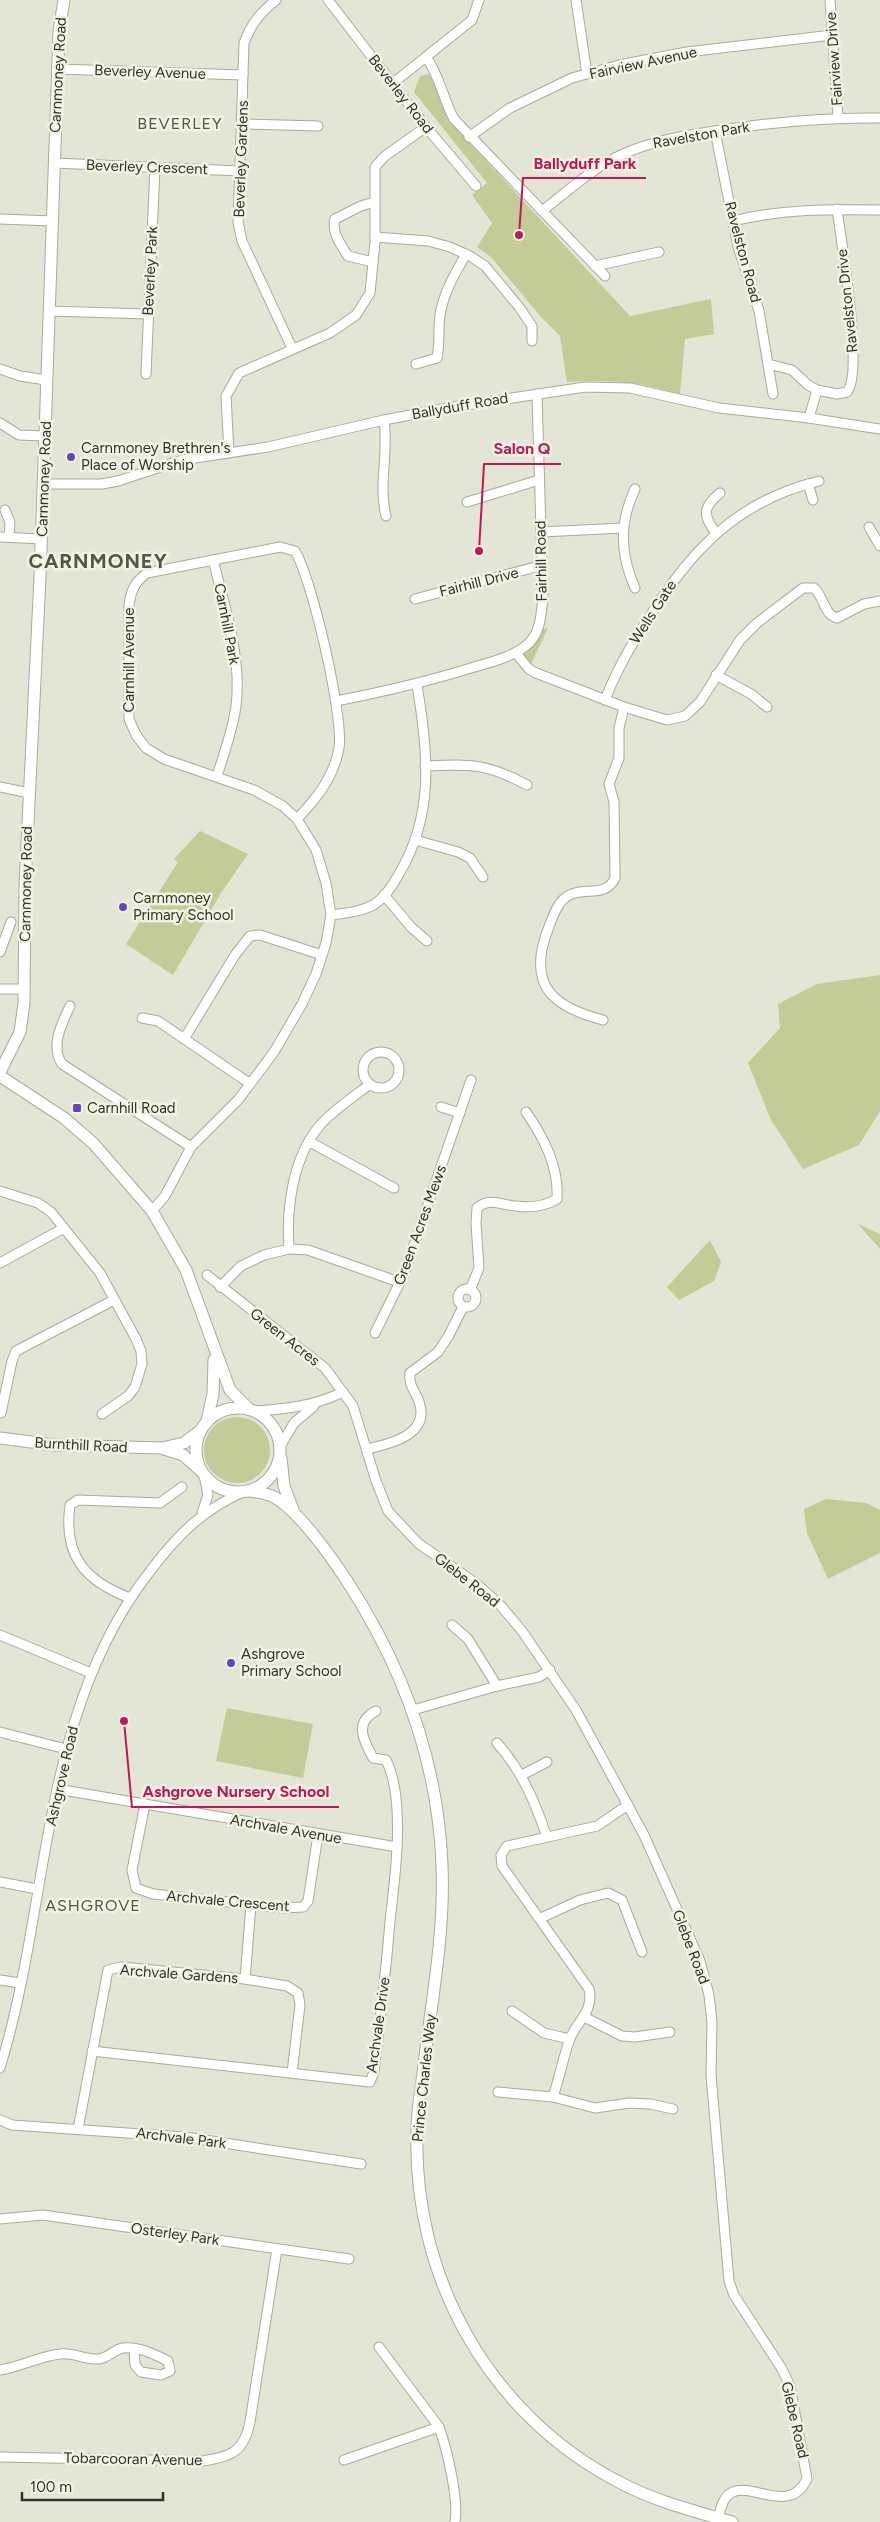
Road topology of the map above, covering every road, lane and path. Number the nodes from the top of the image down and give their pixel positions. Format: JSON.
{"nodes":[{"id":1,"x":64,"y":0,"type":"edge"},
{"id":2,"x":276,"y":0,"type":"edge"},
{"id":3,"x":328,"y":0,"type":"edge"},
{"id":4,"x":479,"y":0,"type":"edge"},
{"id":5,"x":576,"y":0,"type":"edge"},
{"id":6,"x":830,"y":0,"type":"edge"},
{"id":7,"x":832,"y":35,"type":"junction"},
{"id":8,"x":426,"y":57,"type":"junction"},
{"id":9,"x":58,"y":69,"type":"junction"},
{"id":10,"x":587,"y":74,"type":"junction"},
{"id":11,"x":243,"y":76,"type":"junction"},
{"id":12,"x":392,"y":84,"type":"junction"},
{"id":13,"x":838,"y":117,"type":"junction"},
{"id":14,"x":880,"y":118,"type":"edge"},
{"id":15,"x":242,"y":124,"type":"junction"},
{"id":16,"x":318,"y":126,"type":"dead end"},
{"id":17,"x":426,"y":127,"type":"junction"},
{"id":18,"x":715,"y":131,"type":"junction"},
{"id":19,"x":470,"y":136,"type":"junction"},
{"id":20,"x":54,"y":163,"type":"junction"},
{"id":21,"x":154,"y":168,"type":"junction"},
{"id":22,"x":240,"y":171,"type":"junction"},
{"id":23,"x":476,"y":186,"type":"dead end"},
{"id":24,"x":374,"y":202,"type":"junction"},
{"id":25,"x":837,"y":209,"type":"junction"},
{"id":26,"x":880,"y":210,"type":"edge"},
{"id":27,"x":542,"y":211,"type":"junction"},
{"id":28,"x":0,"y":219,"type":"edge"},
{"id":29,"x":52,"y":221,"type":"junction"},
{"id":30,"x":732,"y":221,"type":"junction"},
{"id":31,"x":375,"y":237,"type":"junction"},
{"id":32,"x":659,"y":252,"type":"dead end"},
{"id":33,"x":466,"y":254,"type":"junction"},
{"id":34,"x":373,"y":262,"type":"junction"},
{"id":35,"x":595,"y":266,"type":"junction"},
{"id":36,"x":605,"y":276,"type":"dead end"},
{"id":37,"x":49,"y":311,"type":"junction"},
{"id":38,"x":147,"y":314,"type":"junction"},
{"id":39,"x":532,"y":342,"type":"dead end"},
{"id":40,"x":292,"y":348,"type":"junction"},
{"id":41,"x":416,"y":364,"type":"dead end"},
{"id":42,"x":768,"y":364,"type":"junction"},
{"id":43,"x":0,"y":369,"type":"edge"},
{"id":44,"x":146,"y":374,"type":"dead end"},
{"id":45,"x":46,"y":380,"type":"junction"},
{"id":46,"x":817,"y":390,"type":"junction"},
{"id":47,"x":537,"y":394,"type":"junction"},
{"id":48,"x":773,"y":394,"type":"dead end"},
{"id":49,"x":809,"y":418,"type":"junction"},
{"id":50,"x":384,"y":420,"type":"junction"},
{"id":51,"x":0,"y":423,"type":"edge"},
{"id":52,"x":880,"y":429,"type":"edge"},
{"id":53,"x":45,"y":436,"type":"junction"},
{"id":54,"x":229,"y":454,"type":"junction"},
{"id":55,"x":539,"y":480,"type":"junction"},
{"id":56,"x":819,"y":481,"type":"dead end"},
{"id":57,"x":44,"y":484,"type":"junction"},
{"id":58,"x":808,"y":484,"type":"junction"},
{"id":59,"x":635,"y":489,"type":"dead end"},
{"id":60,"x":720,"y":493,"type":"dead end"},
{"id":61,"x":813,"y":500,"type":"dead end"},
{"id":62,"x":468,"y":502,"type":"dead end"},
{"id":63,"x":5,"y":510,"type":"dead end"},
{"id":64,"x":386,"y":516,"type":"dead end"},
{"id":65,"x":868,"y":527,"type":"dead end"},
{"id":66,"x":624,"y":528,"type":"junction"},
{"id":67,"x":541,"y":532,"type":"junction"},
{"id":68,"x":716,"y":533,"type":"junction"},
{"id":69,"x":4,"y":537,"type":"edge"},
{"id":70,"x":42,"y":539,"type":"junction"},
{"id":71,"x":880,"y":546,"type":"edge"},
{"id":72,"x":213,"y":560,"type":"junction"},
{"id":73,"x":543,"y":565,"type":"junction"},
{"id":74,"x":635,"y":588,"type":"dead end"},
{"id":75,"x":416,"y":599,"type":"dead end"},
{"id":76,"x":880,"y":601,"type":"edge"},
{"id":77,"x":516,"y":653,"type":"junction"},
{"id":78,"x":716,"y":675,"type":"junction"},
{"id":79,"x":417,"y":685,"type":"junction"},
{"id":80,"x":605,"y":700,"type":"junction"},
{"id":81,"x":336,"y":701,"type":"junction"},
{"id":82,"x":624,"y":707,"type":"junction"},
{"id":83,"x":766,"y":707,"type":"dead end"},
{"id":84,"x":425,"y":766,"type":"junction"},
{"id":85,"x":217,"y":776,"type":"junction"},
{"id":86,"x":527,"y":785,"type":"dead end"},
{"id":87,"x":0,"y":787,"type":"edge"},
{"id":88,"x":29,"y":793,"type":"junction"},
{"id":89,"x":297,"y":819,"type":"junction"},
{"id":90,"x":415,"y":840,"type":"junction"},
{"id":91,"x":483,"y":877,"type":"dead end"},
{"id":92,"x":384,"y":895,"type":"junction"},
{"id":93,"x":330,"y":915,"type":"junction"},
{"id":94,"x":11,"y":922,"type":"dead end"},
{"id":95,"x":427,"y":941,"type":"dead end"},
{"id":96,"x":0,"y":952,"type":"edge"},
{"id":97,"x":322,"y":955,"type":"junction"},
{"id":98,"x":24,"y":988,"type":"junction"},
{"id":99,"x":0,"y":989,"type":"edge"},
{"id":100,"x":70,"y":1006,"type":"dead end"},
{"id":101,"x":142,"y":1018,"type":"dead end"},
{"id":102,"x":603,"y":1020,"type":"dead end"},
{"id":103,"x":184,"y":1039,"type":"junction"},
{"id":104,"x":0,"y":1072,"type":"edge"},
{"id":105,"x":0,"y":1076,"type":"edge"},
{"id":106,"x":472,"y":1080,"type":"dead end"},
{"id":107,"x":249,"y":1083,"type":"junction"},
{"id":108,"x":369,"y":1085,"type":"junction"},
{"id":109,"x":441,"y":1108,"type":"dead end"},
{"id":110,"x":526,"y":1112,"type":"dead end"},
{"id":111,"x":460,"y":1114,"type":"junction"},
{"id":112,"x":310,"y":1142,"type":"junction"},
{"id":113,"x":191,"y":1147,"type":"junction"},
{"id":114,"x":394,"y":1188,"type":"dead end"},
{"id":115,"x":0,"y":1191,"type":"edge"},
{"id":116,"x":152,"y":1211,"type":"junction"},
{"id":117,"x":64,"y":1228,"type":"junction"},
{"id":118,"x":289,"y":1248,"type":"junction"},
{"id":119,"x":0,"y":1263,"type":"edge"},
{"id":120,"x":207,"y":1275,"type":"dead end"},
{"id":121,"x":399,"y":1282,"type":"junction"},
{"id":122,"x":220,"y":1287,"type":"junction"},
{"id":123,"x":470,"y":1290,"type":"junction"},
{"id":124,"x":114,"y":1300,"type":"junction"},
{"id":125,"x":463,"y":1307,"type":"junction"},
{"id":126,"x":374,"y":1333,"type":"dead end"},
{"id":127,"x":214,"y":1348,"type":"junction"},
{"id":128,"x":344,"y":1392,"type":"junction"},
{"id":129,"x":316,"y":1404,"type":"junction"},
{"id":130,"x":252,"y":1410,"type":"junction"},
{"id":131,"x":1,"y":1413,"type":"edge"},
{"id":132,"x":102,"y":1414,"type":"dead end"},
{"id":133,"x":204,"y":1426,"type":"junction"},
{"id":134,"x":0,"y":1438,"type":"edge"},
{"id":135,"x":162,"y":1448,"type":"junction"},
{"id":136,"x":281,"y":1448,"type":"junction"},
{"id":137,"x":368,"y":1449,"type":"junction"},
{"id":138,"x":203,"y":1473,"type":"junction"},
{"id":139,"x":182,"y":1487,"type":"dead end"},
{"id":140,"x":247,"y":1491,"type":"junction"},
{"id":141,"x":295,"y":1514,"type":"junction"},
{"id":142,"x":199,"y":1518,"type":"junction"},
{"id":143,"x":130,"y":1598,"type":"junction"},
{"id":144,"x":452,"y":1625,"type":"dead end"},
{"id":145,"x":0,"y":1635,"type":"edge"},
{"id":146,"x":550,"y":1670,"type":"junction"},
{"id":147,"x":91,"y":1674,"type":"junction"},
{"id":148,"x":497,"y":1686,"type":"junction"},
{"id":149,"x":413,"y":1710,"type":"junction"},
{"id":150,"x":376,"y":1711,"type":"dead end"},
{"id":151,"x":0,"y":1732,"type":"edge"},
{"id":152,"x":497,"y":1743,"type":"dead end"},
{"id":153,"x":66,"y":1749,"type":"junction"},
{"id":154,"x":547,"y":1762,"type":"dead end"},
{"id":155,"x":522,"y":1776,"type":"junction"},
{"id":156,"x":57,"y":1789,"type":"junction"},
{"id":157,"x":145,"y":1804,"type":"junction"},
{"id":158,"x":628,"y":1805,"type":"junction"},
{"id":159,"x":318,"y":1835,"type":"junction"},
{"id":160,"x":547,"y":1837,"type":"junction"},
{"id":161,"x":397,"y":1847,"type":"junction"},
{"id":162,"x":0,"y":1882,"type":"edge"},
{"id":163,"x":37,"y":1889,"type":"junction"},
{"id":164,"x":251,"y":1905,"type":"junction"},
{"id":165,"x":541,"y":1918,"type":"junction"},
{"id":166,"x":642,"y":1952,"type":"dead end"},
{"id":167,"x":245,"y":1978,"type":"junction"},
{"id":168,"x":0,"y":1980,"type":"edge"},
{"id":169,"x":20,"y":1983,"type":"junction"},
{"id":170,"x":512,"y":2011,"type":"dead end"},
{"id":171,"x":584,"y":2017,"type":"junction"},
{"id":172,"x":670,"y":2032,"type":"dead end"},
{"id":173,"x":570,"y":2039,"type":"junction"},
{"id":174,"x":92,"y":2051,"type":"junction"},
{"id":175,"x":0,"y":2068,"type":"edge"},
{"id":176,"x":292,"y":2073,"type":"junction"},
{"id":177,"x":498,"y":2092,"type":"dead end"},
{"id":178,"x":553,"y":2097,"type":"junction"},
{"id":179,"x":672,"y":2109,"type":"dead end"},
{"id":180,"x":0,"y":2120,"type":"edge"},
{"id":181,"x":78,"y":2129,"type":"junction"},
{"id":182,"x":361,"y":2164,"type":"dead end"},
{"id":183,"x":0,"y":2219,"type":"edge"},
{"id":184,"x":277,"y":2249,"type":"junction"},
{"id":185,"x":349,"y":2259,"type":"dead end"},
{"id":186,"x":379,"y":2347,"type":"dead end"},
{"id":187,"x":134,"y":2350,"type":"dead end"},
{"id":188,"x":0,"y":2370,"type":"edge"},
{"id":189,"x":439,"y":2427,"type":"junction"},
{"id":190,"x":0,"y":2457,"type":"edge"},
{"id":191,"x":344,"y":2460,"type":"dead end"},
{"id":192,"x":718,"y":2518,"type":"junction"},
{"id":193,"x":455,"y":2522,"type":"edge"},
{"id":194,"x":732,"y":2522,"type":"edge"}],
"edges":[{"from":1,"to":9,"type":"street","name":"Carnmoney Road"},
{"from":2,"to":11,"type":"street","name":"Beverley Gardens"},
{"from":3,"to":12,"type":"street","name":"Beverley Road"},
{"from":4,"to":8,"type":"street"},
{"from":5,"to":10,"type":"street"},
{"from":6,"to":7,"type":"street","name":"Fairview Drive"},
{"from":7,"to":10,"type":"street","name":"Fairview Avenue"},
{"from":7,"to":13,"type":"street","name":"Fairview Drive"},
{"from":8,"to":12,"type":"street"},
{"from":8,"to":19,"type":"street"},
{"from":9,"to":11,"type":"street","name":"Beverley Avenue"},
{"from":9,"to":20,"type":"street","name":"Carnmoney Road"},
{"from":10,"to":19,"type":"street","name":"Fairview Avenue"},
{"from":11,"to":15,"type":"street","name":"Beverley Gardens"},
{"from":12,"to":17,"type":"street","name":"Beverley Road"},
{"from":13,"to":14,"type":"street","name":"Ravelston Park"},
{"from":13,"to":18,"type":"street","name":"Ravelston Park"},
{"from":15,"to":16,"type":"street"},
{"from":15,"to":22,"type":"street","name":"Beverley Gardens"},
{"from":17,"to":23,"type":"street","name":"Beverley Road"},
{"from":17,"to":24,"type":"street"},
{"from":18,"to":27,"type":"street","name":"Ravelston Park"},
{"from":18,"to":30,"type":"street","name":"Ravelston Road"},
{"from":19,"to":27,"type":"street"},
{"from":20,"to":21,"type":"street","name":"Beverley Crescent"},
{"from":20,"to":29,"type":"street","name":"Carnmoney Road"},
{"from":21,"to":22,"type":"street","name":"Beverley Crescent"},
{"from":21,"to":38,"type":"street","name":"Beverley Park"},
{"from":22,"to":40,"type":"street","name":"Beverley Gardens"},
{"from":24,"to":31,"type":"street"},
{"from":24,"to":34,"type":"street"},
{"from":25,"to":26,"type":"street"},
{"from":25,"to":30,"type":"street"},
{"from":25,"to":46,"type":"street","name":"Ravelston Drive"},
{"from":27,"to":35,"type":"street"},
{"from":28,"to":29,"type":"street"},
{"from":29,"to":37,"type":"street","name":"Carnmoney Road"},
{"from":30,"to":42,"type":"street","name":"Ravelston Road"},
{"from":31,"to":33,"type":"street"},
{"from":31,"to":34,"type":"street"},
{"from":32,"to":35,"type":"street"},
{"from":33,"to":39,"type":"street"},
{"from":33,"to":41,"type":"street"},
{"from":34,"to":40,"type":"street"},
{"from":35,"to":36,"type":"street"},
{"from":37,"to":38,"type":"street"},
{"from":37,"to":45,"type":"street","name":"Carnmoney Road"},
{"from":38,"to":44,"type":"street","name":"Beverley Park"},
{"from":40,"to":54,"type":"street"},
{"from":42,"to":46,"type":"street"},
{"from":42,"to":48,"type":"street","name":"Ravelston Road"},
{"from":43,"to":45,"type":"street"},
{"from":45,"to":53,"type":"street","name":"Carnmoney Road"},
{"from":46,"to":49,"type":"street"},
{"from":47,"to":49,"type":"street","name":"Ballyduff Road"},
{"from":47,"to":50,"type":"street","name":"Ballyduff Road"},
{"from":47,"to":55,"type":"street","name":"Fairhill Road"},
{"from":49,"to":52,"type":"street","name":"Ballyduff Road"},
{"from":50,"to":54,"type":"street","name":"Ballyduff Road"},
{"from":50,"to":64,"type":"street"},
{"from":51,"to":53,"type":"street"},
{"from":53,"to":57,"type":"street","name":"Carnmoney Road"},
{"from":54,"to":57,"type":"street","name":"Ballyduff Road"},
{"from":55,"to":62,"type":"street"},
{"from":55,"to":67,"type":"street","name":"Fairhill Road"},
{"from":56,"to":58,"type":"street","name":"Wells Gate"},
{"from":57,"to":70,"type":"street","name":"Carnmoney Road"},
{"from":58,"to":61,"type":"street"},
{"from":58,"to":68,"type":"street","name":"Wells Gate"},
{"from":59,"to":66,"type":"street"},
{"from":60,"to":68,"type":"street"},
{"from":63,"to":69,"type":"street"},
{"from":65,"to":71,"type":"street"},
{"from":66,"to":67,"type":"street"},
{"from":66,"to":74,"type":"street"},
{"from":67,"to":73,"type":"street","name":"Fairhill Road"},
{"from":68,"to":80,"type":"street","name":"Wells Gate"},
{"from":69,"to":70,"type":"street"},
{"from":70,"to":88,"type":"street","name":"Carnmoney Road"},
{"from":72,"to":81,"type":"street","name":"Carnhill Avenue"},
{"from":72,"to":85,"type":"street","name":"Carnhill Park"},
{"from":72,"to":85,"type":"street","name":"Carnhill Avenue"},
{"from":73,"to":75,"type":"street","name":"Fairhill Drive"},
{"from":73,"to":77,"type":"street","name":"Fairhill Road"},
{"from":76,"to":78,"type":"street"},
{"from":77,"to":79,"type":"street","name":"Fairhill Road"},
{"from":77,"to":80,"type":"street"},
{"from":78,"to":82,"type":"street"},
{"from":78,"to":83,"type":"street"},
{"from":79,"to":81,"type":"street","name":"Fairhill Road"},
{"from":79,"to":84,"type":"street"},
{"from":80,"to":82,"type":"street"},
{"from":81,"to":89,"type":"street","name":"Carnhill Avenue"},
{"from":82,"to":102,"type":"street"},
{"from":84,"to":86,"type":"street"},
{"from":84,"to":90,"type":"street"},
{"from":85,"to":89,"type":"street","name":"Carnhill Avenue"},
{"from":87,"to":88,"type":"street"},
{"from":88,"to":98,"type":"street","name":"Carnmoney Road"},
{"from":89,"to":93,"type":"street"},
{"from":90,"to":91,"type":"street"},
{"from":90,"to":92,"type":"street"},
{"from":92,"to":93,"type":"street"},
{"from":92,"to":95,"type":"street"},
{"from":93,"to":97,"type":"street"},
{"from":94,"to":96,"type":"street","name":"Carnmoney Road"},
{"from":97,"to":103,"type":"street"},
{"from":97,"to":107,"type":"street"},
{"from":98,"to":99,"type":"street"},
{"from":98,"to":104,"type":"street","name":"Carnmoney Road"},
{"from":100,"to":113,"type":"street"},
{"from":101,"to":103,"type":"street"},
{"from":103,"to":107,"type":"street"},
{"from":105,"to":116,"type":"street"},
{"from":106,"to":111,"type":"street","name":"Green Acres Mews"},
{"from":107,"to":113,"type":"street"},
{"from":108,"to":108,"type":"street"},
{"from":108,"to":112,"type":"street"},
{"from":109,"to":111,"type":"street"},
{"from":110,"to":123,"type":"street"},
{"from":111,"to":121,"type":"street","name":"Green Acres Mews"},
{"from":112,"to":114,"type":"street"},
{"from":112,"to":118,"type":"street"},
{"from":113,"to":116,"type":"street"},
{"from":115,"to":117,"type":"street"},
{"from":116,"to":127,"type":"street"},
{"from":117,"to":119,"type":"street"},
{"from":117,"to":124,"type":"street"},
{"from":118,"to":121,"type":"street"},
{"from":118,"to":122,"type":"street"},
{"from":120,"to":122,"type":"street","name":"Green Acres"},
{"from":121,"to":126,"type":"street","name":"Green Acres Mews"},
{"from":122,"to":128,"type":"street","name":"Green Acres"},
{"from":123,"to":125,"type":"street"},
{"from":123,"to":125,"type":"street"},
{"from":124,"to":131,"type":"street"},
{"from":124,"to":132,"type":"street"},
{"from":125,"to":137,"type":"street"},
{"from":127,"to":130,"type":"street"},
{"from":127,"to":133,"type":"street"},
{"from":128,"to":129,"type":"street"},
{"from":128,"to":137,"type":"street","name":"Glebe Road"},
{"from":129,"to":130,"type":"street"},
{"from":129,"to":136,"type":"street"},
{"from":130,"to":133,"type":"street"},
{"from":130,"to":136,"type":"street"},
{"from":133,"to":135,"type":"street","name":"Burnthill Road"},
{"from":133,"to":138,"type":"street"},
{"from":134,"to":135,"type":"street","name":"Burnthill Road"},
{"from":135,"to":138,"type":"street","name":"Burnthill Road"},
{"from":136,"to":140,"type":"street"},
{"from":136,"to":141,"type":"street","name":"Prince Charles Way"},
{"from":137,"to":146,"type":"street","name":"Glebe Road"},
{"from":138,"to":140,"type":"street"},
{"from":138,"to":142,"type":"street","name":"Ashgrove Road"},
{"from":139,"to":143,"type":"street"},
{"from":140,"to":141,"type":"street","name":"Prince Charles Way"},
{"from":140,"to":142,"type":"street","name":"Ashgrove Road"},
{"from":141,"to":149,"type":"street","name":"Prince Charles Way"},
{"from":142,"to":143,"type":"street","name":"Ashgrove Road"},
{"from":143,"to":147,"type":"street","name":"Ashgrove Road"},
{"from":144,"to":148,"type":"street"},
{"from":145,"to":147,"type":"street"},
{"from":146,"to":148,"type":"street"},
{"from":146,"to":158,"type":"street","name":"Glebe Road"},
{"from":147,"to":153,"type":"street","name":"Ashgrove Road"},
{"from":148,"to":149,"type":"street"},
{"from":149,"to":192,"type":"street","name":"Prince Charles Way"},
{"from":150,"to":161,"type":"street","name":"Archvale Drive"},
{"from":151,"to":153,"type":"street"},
{"from":152,"to":155,"type":"street"},
{"from":153,"to":156,"type":"street","name":"Ashgrove Road"},
{"from":154,"to":155,"type":"street"},
{"from":155,"to":160,"type":"street"},
{"from":156,"to":157,"type":"street","name":"Archvale Avenue"},
{"from":156,"to":163,"type":"street","name":"Ashgrove Road"},
{"from":157,"to":159,"type":"street","name":"Archvale Avenue"},
{"from":157,"to":164,"type":"street","name":"Archvale Crescent"},
{"from":158,"to":160,"type":"street"},
{"from":158,"to":192,"type":"street","name":"Glebe Road"},
{"from":159,"to":161,"type":"street","name":"Archvale Avenue"},
{"from":159,"to":164,"type":"street","name":"Archvale Crescent"},
{"from":160,"to":165,"type":"street"},
{"from":161,"to":176,"type":"street","name":"Archvale Drive"},
{"from":162,"to":163,"type":"street"},
{"from":163,"to":169,"type":"street","name":"Ashgrove Road"},
{"from":164,"to":167,"type":"street"},
{"from":165,"to":166,"type":"street"},
{"from":165,"to":171,"type":"street"},
{"from":167,"to":174,"type":"street","name":"Archvale Gardens"},
{"from":167,"to":176,"type":"street","name":"Archvale Gardens"},
{"from":168,"to":169,"type":"street"},
{"from":169,"to":175,"type":"street","name":"Ashgrove Road"},
{"from":170,"to":173,"type":"street"},
{"from":171,"to":172,"type":"street"},
{"from":171,"to":173,"type":"street"},
{"from":173,"to":178,"type":"street"},
{"from":174,"to":176,"type":"street","name":"Archvale Drive"},
{"from":174,"to":181,"type":"street","name":"Archvale Gardens"},
{"from":177,"to":178,"type":"street"},
{"from":178,"to":179,"type":"street"},
{"from":180,"to":181,"type":"street","name":"Archvale Park"},
{"from":181,"to":182,"type":"street","name":"Archvale Park"},
{"from":183,"to":184,"type":"street","name":"Osterley Park"},
{"from":184,"to":185,"type":"street","name":"Osterley Park"},
{"from":184,"to":190,"type":"street","name":"Tobarcooran Avenue"},
{"from":186,"to":189,"type":"street"},
{"from":187,"to":188,"type":"street"},
{"from":189,"to":191,"type":"street"},
{"from":189,"to":193,"type":"street"},
{"from":192,"to":194,"type":"street","name":"Prince Charles Way"}]}
